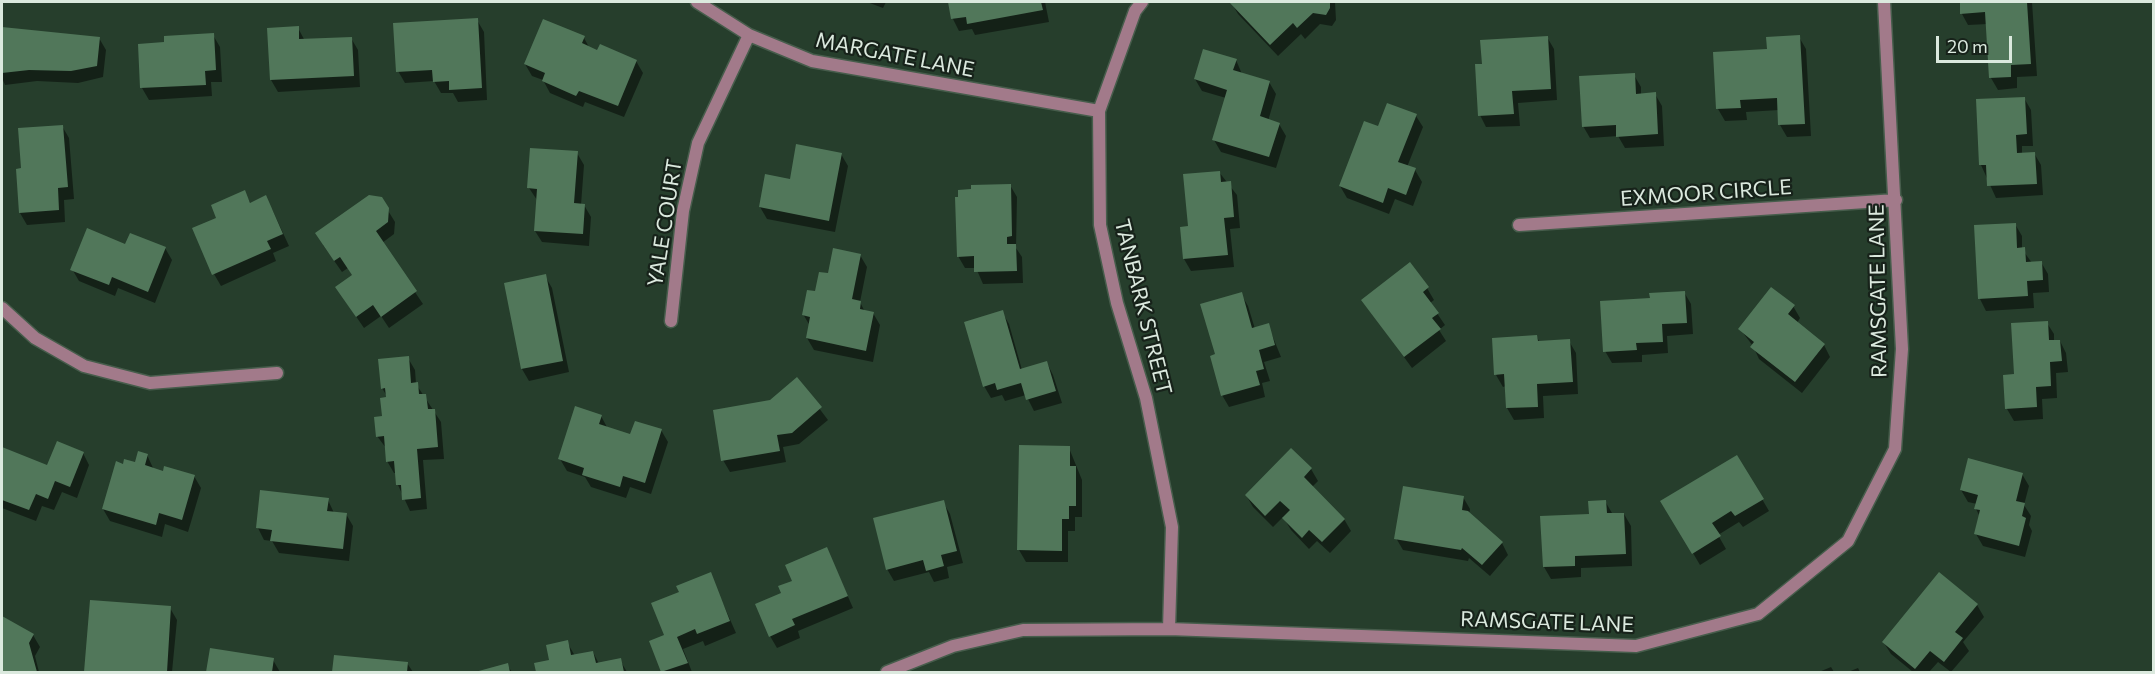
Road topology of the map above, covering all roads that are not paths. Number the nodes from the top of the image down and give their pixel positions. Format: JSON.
{"nodes":[{"id":1,"x":697,"y":2,"type":"edge"},
{"id":2,"x":1142,"y":2,"type":"edge"},
{"id":3,"x":1884,"y":2,"type":"edge"},
{"id":4,"x":749,"y":35,"type":"junction"},
{"id":5,"x":1099,"y":111,"type":"junction"},
{"id":6,"x":1896,"y":200,"type":"junction"},
{"id":7,"x":1519,"y":225,"type":"dead end"},
{"id":8,"x":2,"y":308,"type":"edge"},
{"id":9,"x":671,"y":321,"type":"dead end"},
{"id":10,"x":277,"y":373,"type":"dead end"},
{"id":11,"x":1169,"y":628,"type":"junction"},
{"id":12,"x":887,"y":672,"type":"edge"}],
"edges":[{"from":1,"to":4,"type":"street","name":"MARGATE LANE"},
{"from":2,"to":5,"type":"street","name":"TANBARK STREET"},
{"from":3,"to":6,"type":"street","name":"RAMSGATE LANE"},
{"from":4,"to":5,"type":"street","name":"MARGATE LANE"},
{"from":4,"to":9,"type":"street","name":"YALE COURT"},
{"from":5,"to":11,"type":"street","name":"TANBARK STREET"},
{"from":6,"to":7,"type":"street","name":"EXMOOR CIRCLE"},
{"from":6,"to":11,"type":"street","name":"RAMSGATE LANE"},
{"from":8,"to":10,"type":"street"},
{"from":11,"to":12,"type":"street","name":"RAMSGATE LANE"}]}
